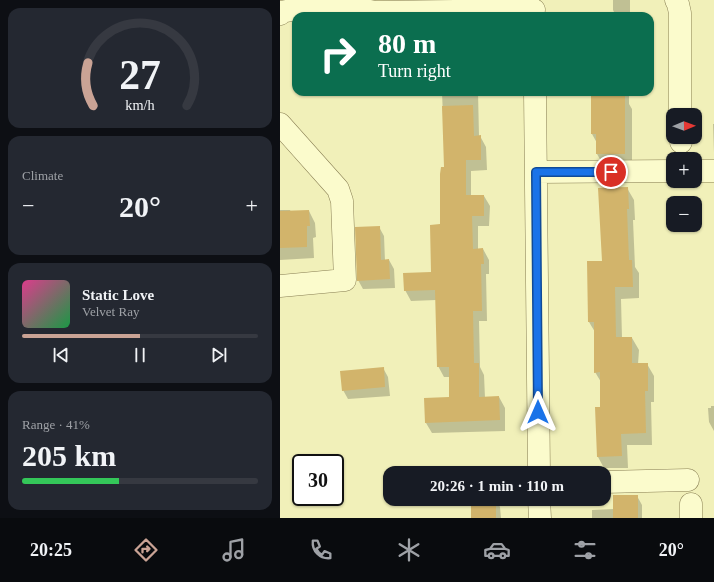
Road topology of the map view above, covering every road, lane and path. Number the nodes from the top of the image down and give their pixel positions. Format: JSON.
{"nodes":[{"id":1,"x":676,"y":0,"type":"edge"},
{"id":2,"x":534,"y":9,"type":"edge"},
{"id":3,"x":280,"y":14,"type":"edge"},
{"id":4,"x":535,"y":96,"type":"edge"},
{"id":5,"x":680,"y":108,"type":"edge"},
{"id":6,"x":280,"y":124,"type":"edge"},
{"id":7,"x":666,"y":171,"type":"edge"},
{"id":8,"x":702,"y":171,"type":"edge"},
{"id":9,"x":714,"y":171,"type":"edge"},
{"id":10,"x":536,"y":172,"type":"junction"},
{"id":11,"x":280,"y":286,"type":"edge"},
{"id":12,"x":539,"y":466,"type":"edge"},
{"id":13,"x":688,"y":480,"type":"dead end"},
{"id":14,"x":611,"y":482,"type":"edge"},
{"id":15,"x":539,"y":506,"type":"edge"},
{"id":16,"x":540,"y":518,"type":"edge"}],
"edges":[{"from":1,"to":5,"type":"street"},
{"from":2,"to":3,"type":"street"},
{"from":4,"to":10,"type":"street"},
{"from":6,"to":11,"type":"street"},
{"from":7,"to":10,"type":"street"},
{"from":8,"to":9,"type":"street"},
{"from":10,"to":12,"type":"street"},
{"from":13,"to":14,"type":"street"},
{"from":15,"to":16,"type":"street"}]}
